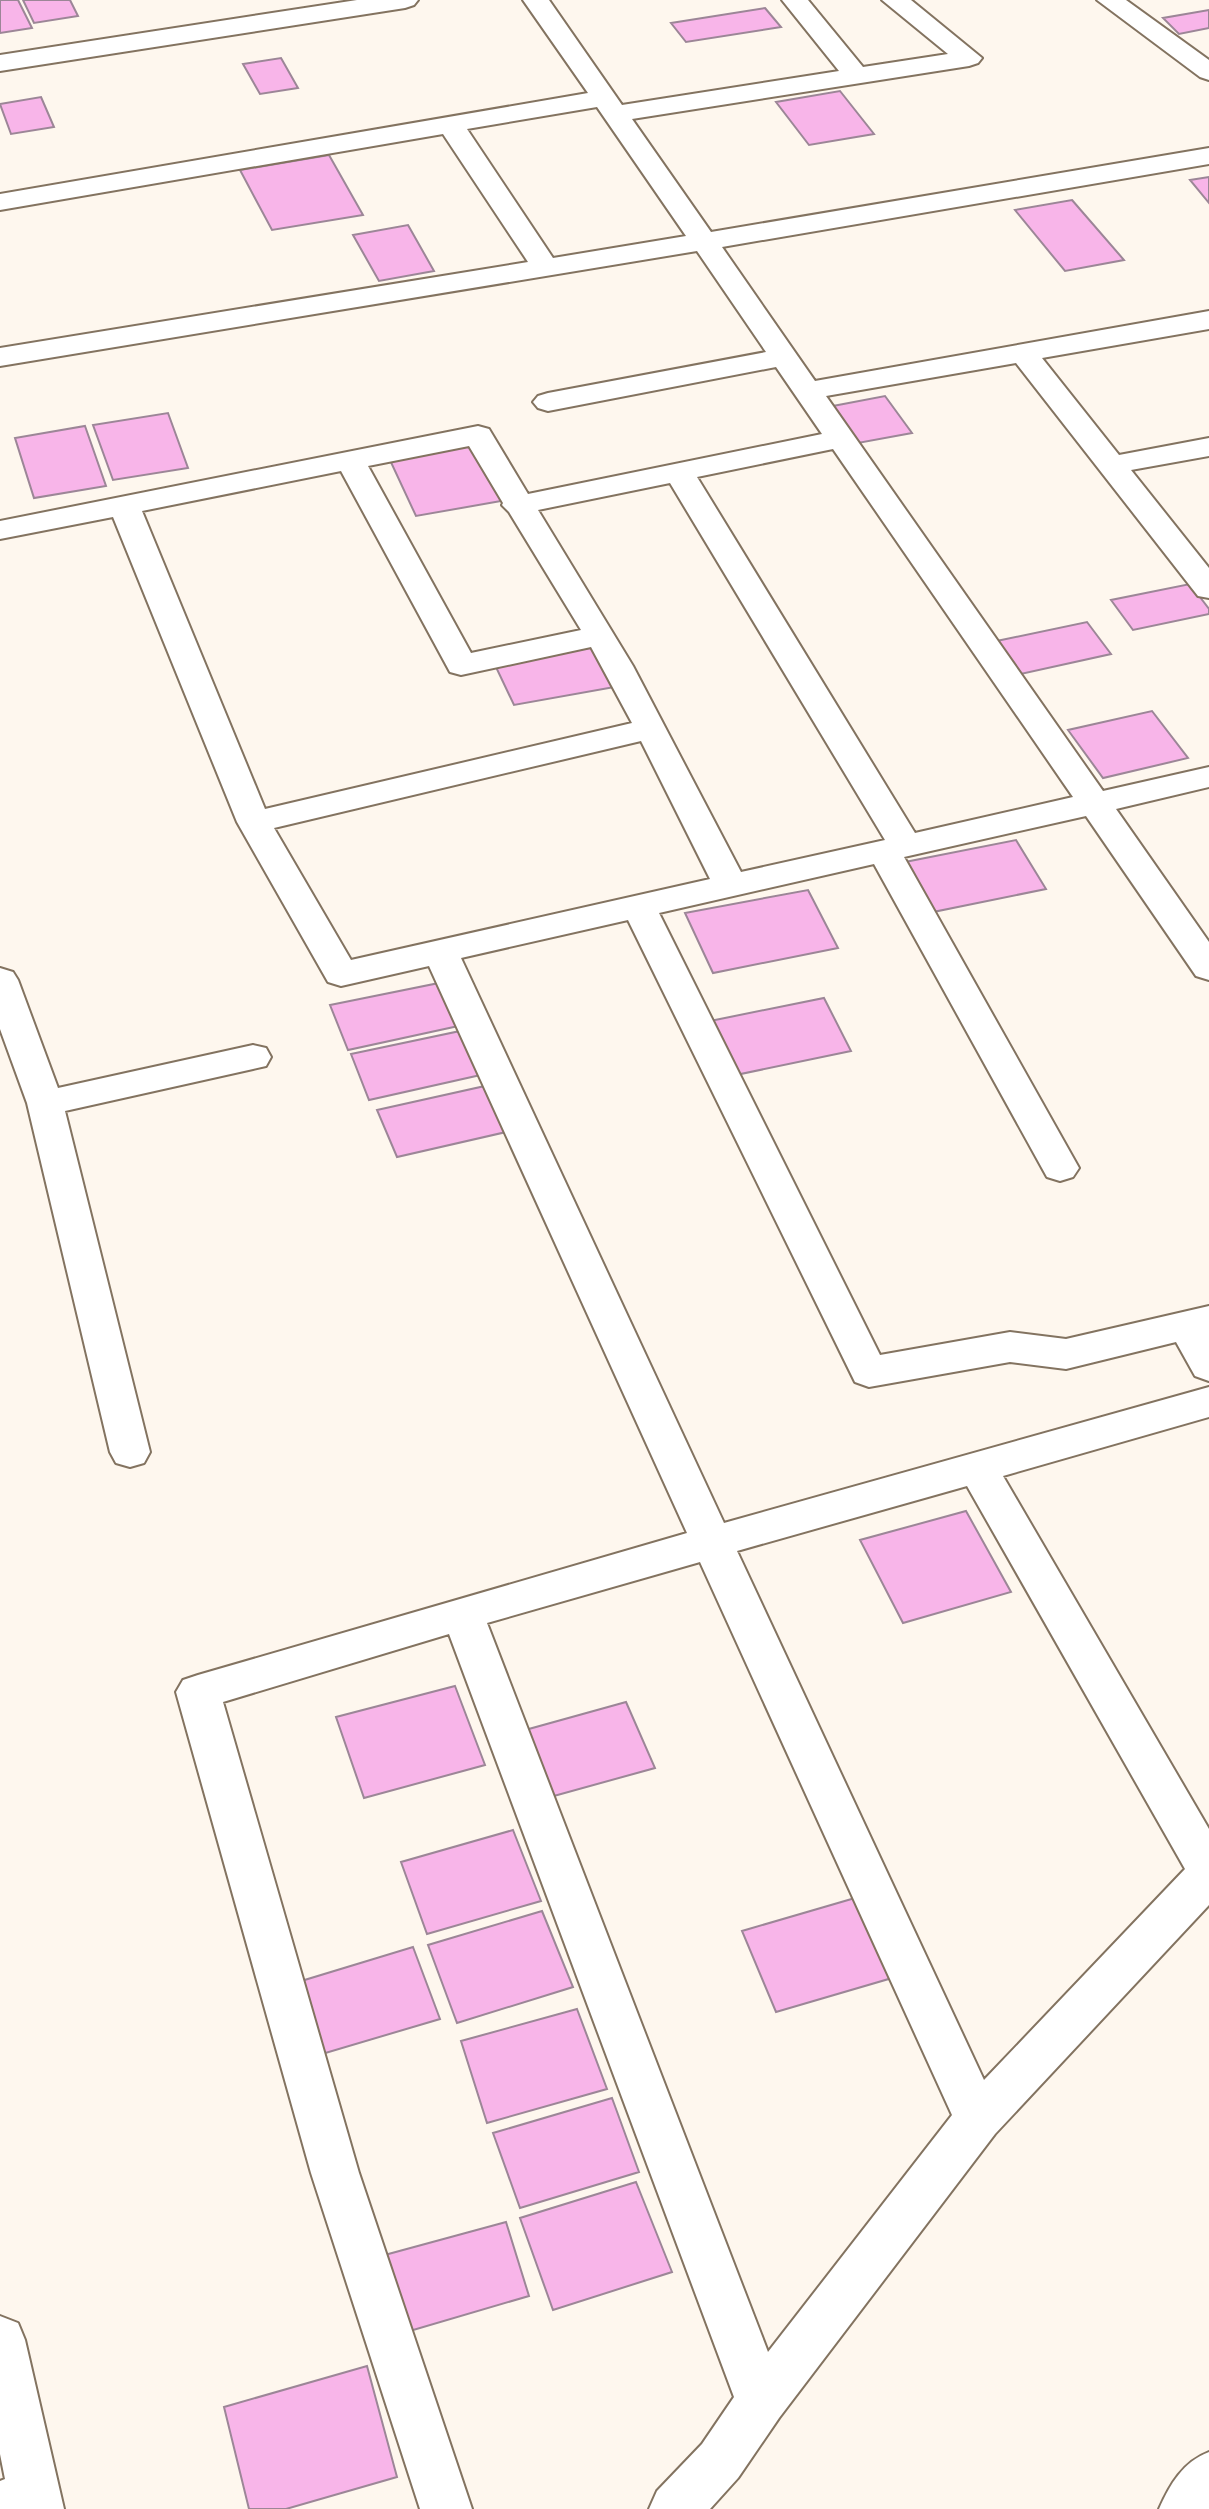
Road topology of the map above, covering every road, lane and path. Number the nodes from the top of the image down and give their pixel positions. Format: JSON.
{"nodes":[{"id":1,"x":405,"y":0,"type":"edge"},
{"id":2,"x":536,"y":0,"type":"edge"},
{"id":3,"x":795,"y":0,"type":"edge"},
{"id":4,"x":895,"y":0,"type":"edge"},
{"id":5,"x":1110,"y":0,"type":"edge"},
{"id":6,"x":0,"y":63,"type":"edge"},
{"id":7,"x":1209,"y":72,"type":"edge"},
{"id":8,"x":856,"y":75,"type":"junction"},
{"id":9,"x":609,"y":106,"type":"junction"},
{"id":10,"x":451,"y":125,"type":"junction"},
{"id":11,"x":1209,"y":156,"type":"edge"},
{"id":12,"x":0,"y":202,"type":"edge"},
{"id":13,"x":702,"y":242,"type":"junction"},
{"id":14,"x":546,"y":268,"type":"junction"},
{"id":15,"x":1209,"y":320,"type":"edge"},
{"id":16,"x":1023,"y":353,"type":"junction"},
{"id":17,"x":0,"y":357,"type":"edge"},
{"id":18,"x":783,"y":357,"type":"junction"},
{"id":19,"x":806,"y":391,"type":"junction"},
{"id":20,"x":548,"y":402,"type":"dead end"},
{"id":21,"x":840,"y":439,"type":"junction"},
{"id":22,"x":1209,"y":447,"type":"edge"},
{"id":23,"x":350,"y":461,"type":"junction"},
{"id":24,"x":1111,"y":465,"type":"junction"},
{"id":25,"x":679,"y":472,"type":"junction"},
{"id":26,"x":124,"y":505,"type":"junction"},
{"id":27,"x":517,"y":505,"type":"junction"},
{"id":28,"x":0,"y":530,"type":"edge"},
{"id":29,"x":1209,"y":589,"type":"edge"},
{"id":30,"x":600,"y":636,"type":"junction"},
{"id":31,"x":651,"y":729,"type":"junction"},
{"id":32,"x":1209,"y":777,"type":"edge"},
{"id":33,"x":1094,"y":801,"type":"junction"},
{"id":34,"x":254,"y":822,"type":"junction"},
{"id":35,"x":894,"y":847,"type":"junction"},
{"id":36,"x":730,"y":885,"type":"junction"},
{"id":37,"x":638,"y":906,"type":"junction"},
{"id":38,"x":440,"y":952,"type":"junction"},
{"id":39,"x":1209,"y":968,"type":"edge"},
{"id":40,"x":0,"y":979,"type":"edge"},
{"id":41,"x":253,"y":1057,"type":"dead end"},
{"id":42,"x":45,"y":1103,"type":"junction"},
{"id":43,"x":1060,"y":1168,"type":"dead end"},
{"id":44,"x":1197,"y":1322,"type":"edge"},
{"id":45,"x":1209,"y":1366,"type":"edge"},
{"id":46,"x":1209,"y":1402,"type":"edge"},
{"id":47,"x":130,"y":1452,"type":"dead end"},
{"id":48,"x":976,"y":1466,"type":"junction"},
{"id":49,"x":712,"y":1542,"type":"junction"},
{"id":50,"x":462,"y":1613,"type":"junction"},
{"id":51,"x":1209,"y":1872,"type":"edge"},
{"id":52,"x":978,"y":2119,"type":"junction"},
{"id":53,"x":0,"y":2340,"type":"edge"},
{"id":54,"x":761,"y":2401,"type":"junction"},
{"id":55,"x":1209,"y":2477,"type":"edge"},
{"id":56,"x":24,"y":2503,"type":"edge"},
{"id":57,"x":446,"y":2509,"type":"edge"},
{"id":58,"x":675,"y":2509,"type":"edge"},
{"id":59,"x":1185,"y":2509,"type":"edge"}],
"edges":[{"from":1,"to":6,"type":"street"},
{"from":2,"to":9,"type":"street"},
{"from":3,"to":8,"type":"street"},
{"from":4,"to":8,"type":"street"},
{"from":5,"to":7,"type":"street"},
{"from":8,"to":9,"type":"street"},
{"from":9,"to":10,"type":"street"},
{"from":9,"to":13,"type":"street"},
{"from":10,"to":12,"type":"street"},
{"from":10,"to":14,"type":"street"},
{"from":11,"to":13,"type":"street"},
{"from":13,"to":14,"type":"street"},
{"from":13,"to":18,"type":"street"},
{"from":14,"to":17,"type":"street"},
{"from":15,"to":16,"type":"street"},
{"from":16,"to":19,"type":"street"},
{"from":16,"to":24,"type":"street"},
{"from":18,"to":19,"type":"street"},
{"from":18,"to":20,"type":"street"},
{"from":19,"to":21,"type":"street"},
{"from":21,"to":25,"type":"street"},
{"from":21,"to":33,"type":"street"},
{"from":22,"to":24,"type":"street"},
{"from":23,"to":26,"type":"street"},
{"from":23,"to":27,"type":"street"},
{"from":23,"to":30,"type":"street"},
{"from":24,"to":29,"type":"street"},
{"from":25,"to":27,"type":"street"},
{"from":25,"to":35,"type":"street"},
{"from":26,"to":28,"type":"street"},
{"from":26,"to":34,"type":"street"},
{"from":27,"to":30,"type":"street"},
{"from":30,"to":31,"type":"street"},
{"from":31,"to":34,"type":"street"},
{"from":31,"to":36,"type":"street"},
{"from":32,"to":33,"type":"street"},
{"from":33,"to":35,"type":"street"},
{"from":33,"to":39,"type":"street"},
{"from":34,"to":38,"type":"street"},
{"from":35,"to":36,"type":"street"},
{"from":35,"to":43,"type":"street"},
{"from":36,"to":37,"type":"street"},
{"from":37,"to":38,"type":"street"},
{"from":37,"to":44,"type":"street"},
{"from":38,"to":49,"type":"street"},
{"from":40,"to":42,"type":"street"},
{"from":41,"to":42,"type":"street"},
{"from":42,"to":47,"type":"street"},
{"from":44,"to":45,"type":"street"},
{"from":46,"to":48,"type":"street"},
{"from":48,"to":49,"type":"street"},
{"from":48,"to":51,"type":"street"},
{"from":49,"to":50,"type":"street"},
{"from":49,"to":52,"type":"street"},
{"from":50,"to":54,"type":"street"},
{"from":50,"to":57,"type":"street"},
{"from":51,"to":52,"type":"street"},
{"from":52,"to":54,"type":"street"},
{"from":53,"to":56,"type":"street"},
{"from":54,"to":58,"type":"street"},
{"from":55,"to":59,"type":"street"}]}
